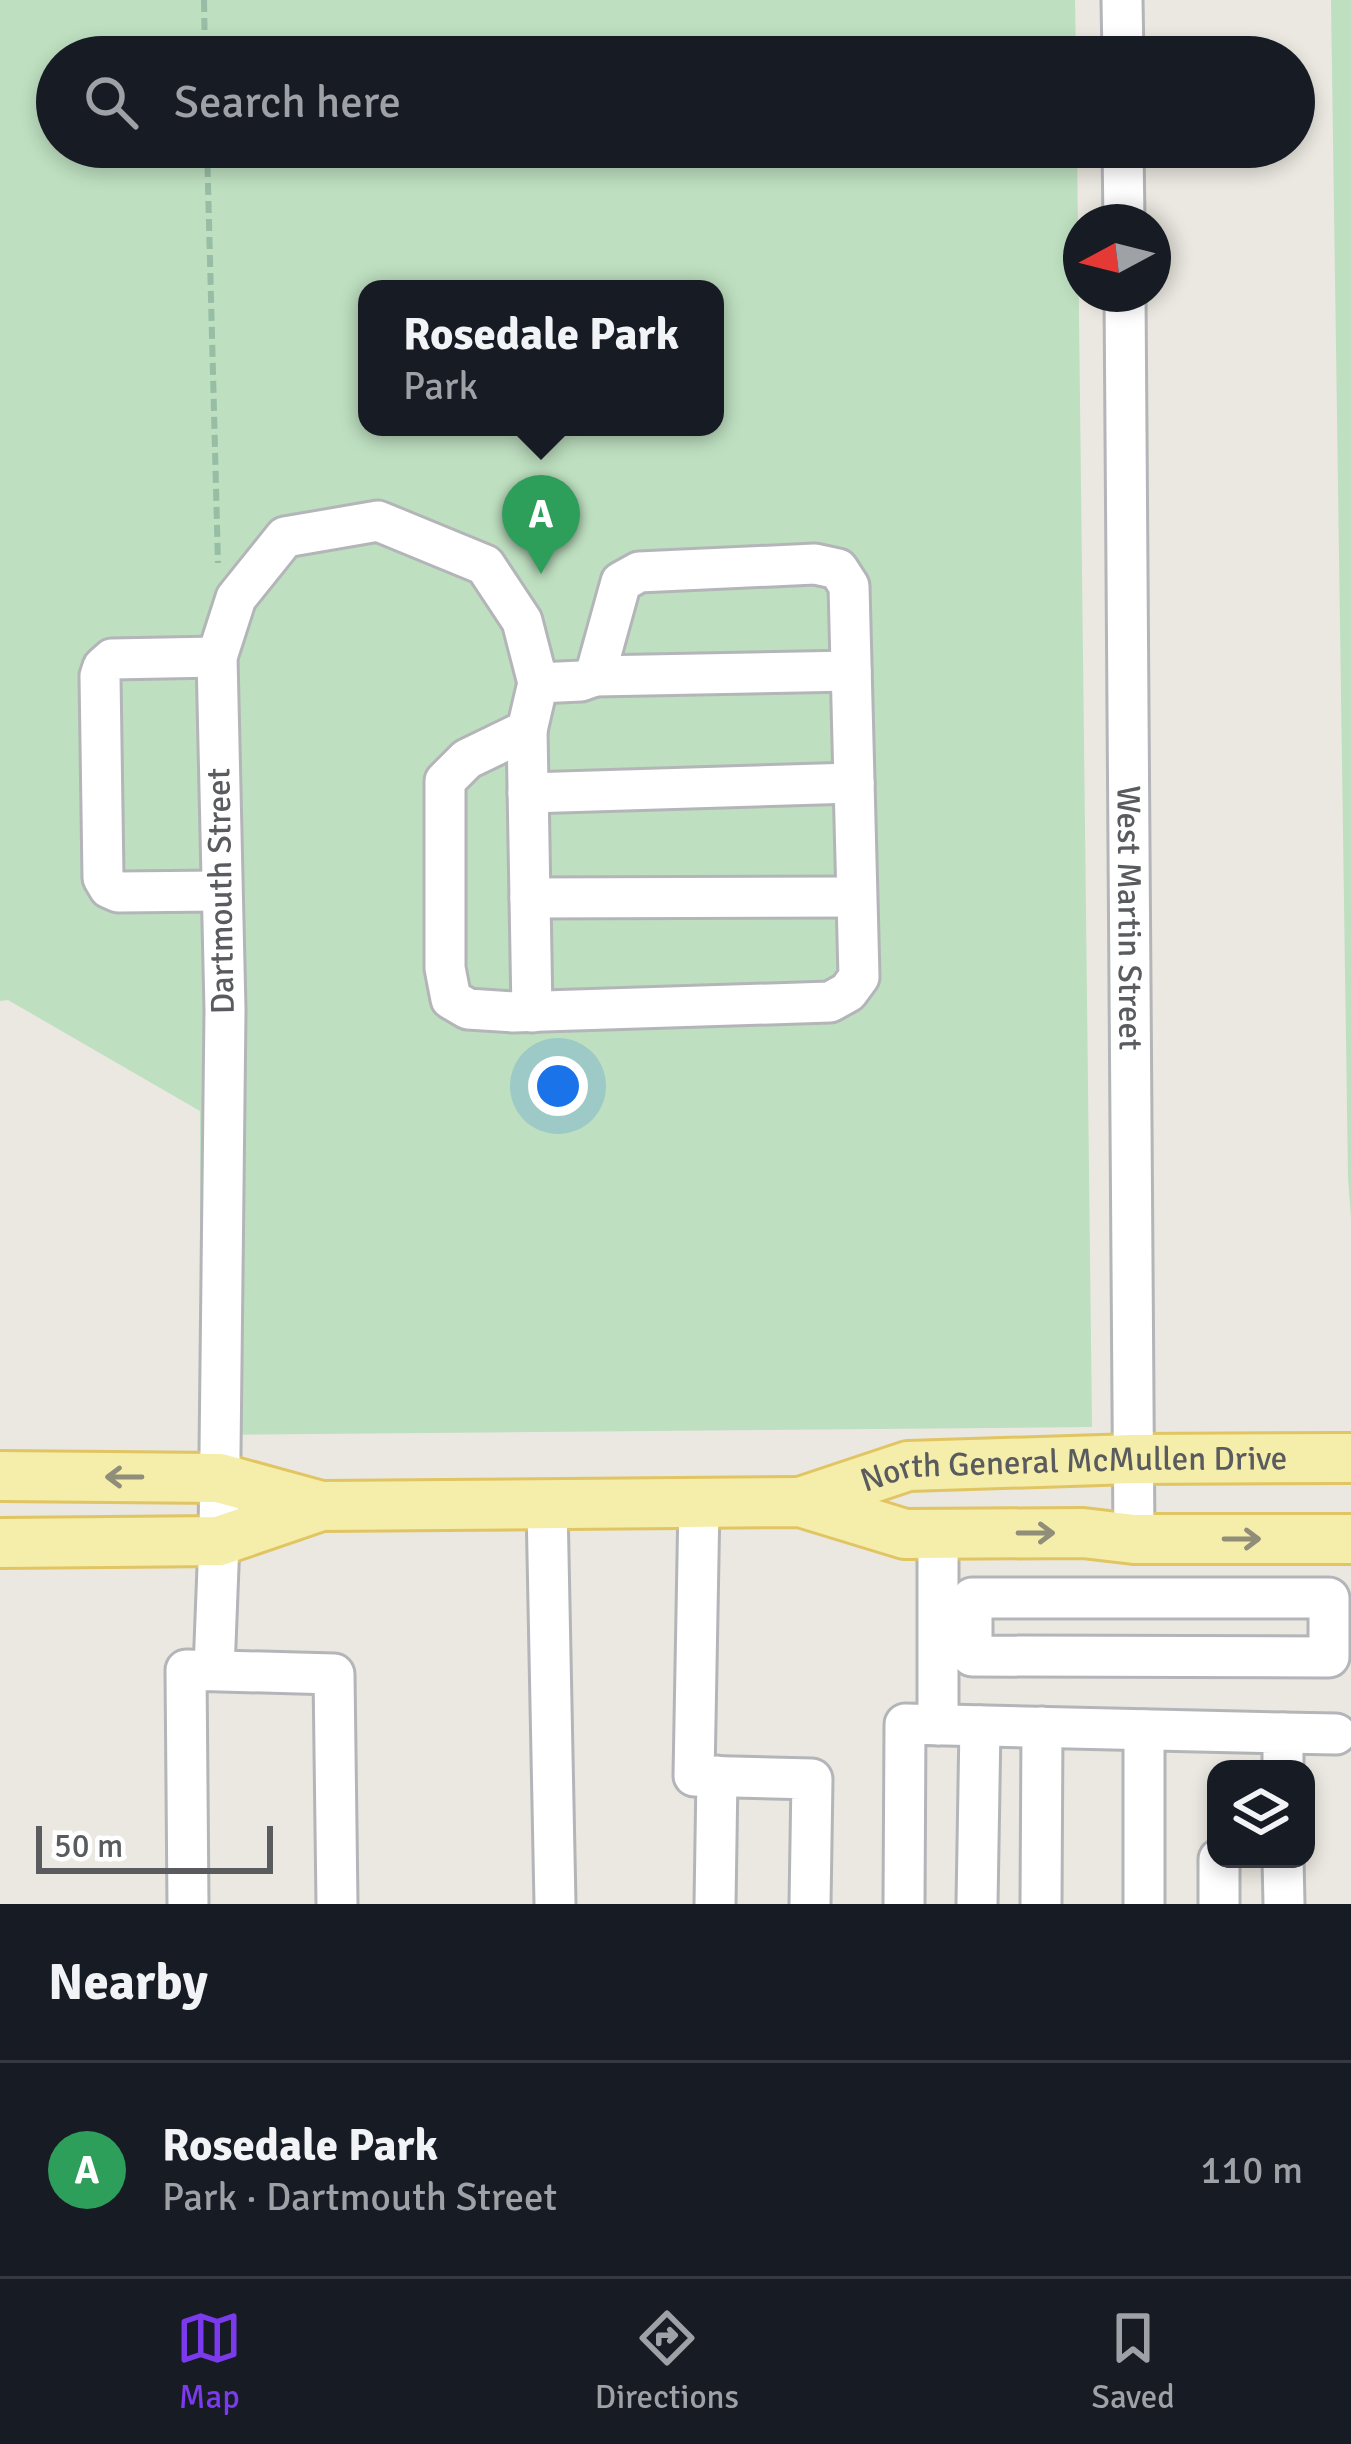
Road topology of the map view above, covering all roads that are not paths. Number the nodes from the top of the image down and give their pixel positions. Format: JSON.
{"nodes":[{"id":1,"x":1122,"y":0,"type":"edge"},
{"id":2,"x":1123,"y":36,"type":"edge"},
{"id":3,"x":1124,"y":168,"type":"edge"},
{"id":4,"x":1124,"y":204,"type":"edge"},
{"id":5,"x":1125,"y":312,"type":"edge"},
{"id":6,"x":217,"y":657,"type":"junction"},
{"id":7,"x":851,"y":670,"type":"junction"},
{"id":8,"x":595,"y":676,"type":"junction"},
{"id":9,"x":538,"y":682,"type":"junction"},
{"id":10,"x":526,"y":730,"type":"junction"},
{"id":11,"x":854,"y":784,"type":"junction"},
{"id":12,"x":528,"y":793,"type":"junction"},
{"id":13,"x":220,"y":891,"type":"junction"},
{"id":14,"x":856,"y":897,"type":"junction"},
{"id":15,"x":530,"y":898,"type":"junction"},
{"id":16,"x":532,"y":1012,"type":"junction"},
{"id":17,"x":1351,"y":1458,"type":"edge"},
{"id":18,"x":1133,"y":1460,"type":"junction"},
{"id":19,"x":0,"y":1476,"type":"edge"},
{"id":20,"x":219,"y":1478,"type":"junction"},
{"id":21,"x":800,"y":1502,"type":"junction"},
{"id":22,"x":699,"y":1503,"type":"junction"},
{"id":23,"x":547,"y":1505,"type":"junction"},
{"id":24,"x":321,"y":1506,"type":"junction"},
{"id":25,"x":938,"y":1533,"type":"junction"},
{"id":26,"x":1134,"y":1539,"type":"junction"},
{"id":27,"x":1351,"y":1539,"type":"edge"},
{"id":28,"x":219,"y":1541,"type":"junction"},
{"id":29,"x":0,"y":1543,"type":"edge"},
{"id":30,"x":955,"y":1609,"type":"junction"},
{"id":31,"x":214,"y":1670,"type":"junction"},
{"id":32,"x":964,"y":1726,"type":"junction"},
{"id":33,"x":1042,"y":1727,"type":"junction"},
{"id":34,"x":1144,"y":1730,"type":"junction"},
{"id":35,"x":1336,"y":1733,"type":"dead end"},
{"id":36,"x":1220,"y":1750,"type":"edge"},
{"id":37,"x":1283,"y":1751,"type":"edge"},
{"id":38,"x":717,"y":1777,"type":"junction"},
{"id":39,"x":1219,"y":1868,"type":"edge"},
{"id":40,"x":1283,"y":1868,"type":"edge"},
{"id":41,"x":188,"y":1904,"type":"edge"},
{"id":42,"x":337,"y":1904,"type":"edge"},
{"id":43,"x":555,"y":1904,"type":"edge"},
{"id":44,"x":715,"y":1904,"type":"edge"},
{"id":45,"x":810,"y":1904,"type":"edge"},
{"id":46,"x":904,"y":1904,"type":"edge"},
{"id":47,"x":977,"y":1904,"type":"edge"},
{"id":48,"x":1041,"y":1904,"type":"edge"},
{"id":49,"x":1144,"y":1904,"type":"edge"},
{"id":50,"x":1219,"y":1904,"type":"edge"},
{"id":51,"x":1283,"y":1904,"type":"edge"}],
"edges":[{"from":1,"to":2,"type":"street"},
{"from":3,"to":4,"type":"street"},
{"from":5,"to":18,"type":"street","name":"West Martin Street"},
{"from":6,"to":9,"type":"street","name":"Dartmouth Street"},
{"from":6,"to":13,"type":"street","name":"Dartmouth Street"},
{"from":6,"to":13,"type":"street"},
{"from":7,"to":8,"type":"street"},
{"from":7,"to":8,"type":"street"},
{"from":7,"to":11,"type":"street"},
{"from":8,"to":9,"type":"street"},
{"from":9,"to":10,"type":"street"},
{"from":10,"to":12,"type":"street"},
{"from":10,"to":16,"type":"street"},
{"from":11,"to":12,"type":"street"},
{"from":11,"to":14,"type":"street"},
{"from":12,"to":15,"type":"street"},
{"from":13,"to":20,"type":"street","name":"Dartmouth Street"},
{"from":14,"to":15,"type":"street"},
{"from":14,"to":16,"type":"street"},
{"from":15,"to":16,"type":"street"},
{"from":17,"to":18,"type":"main road","name":"North General McMullen Drive"},
{"from":18,"to":21,"type":"main road","name":"North General McMullen Drive"},
{"from":18,"to":26,"type":"street","name":"West Martin Street"},
{"from":20,"to":19,"type":"main road","name":"North General McMullen Drive","one_way":true},
{"from":20,"to":24,"type":"main road","name":"North General McMullen Drive"},
{"from":20,"to":28,"type":"street","name":"Dartmouth Street"},
{"from":21,"to":22,"type":"main road","name":"North General McMullen Drive"},
{"from":21,"to":25,"type":"main road","name":"North General McMullen Drive"},
{"from":22,"to":23,"type":"main road","name":"North General McMullen Drive"},
{"from":22,"to":38,"type":"street"},
{"from":23,"to":24,"type":"main road","name":"North General McMullen Drive"},
{"from":23,"to":43,"type":"street"},
{"from":24,"to":28,"type":"main road","name":"North General McMullen Drive"},
{"from":25,"to":26,"type":"main road","name":"North General McMullen Drive","one_way":true},
{"from":25,"to":30,"type":"street"},
{"from":26,"to":27,"type":"main road","name":"North General McMullen Drive","one_way":true},
{"from":28,"to":29,"type":"main road","name":"North General McMullen Drive"},
{"from":28,"to":31,"type":"street","name":"Dartmouth Street"},
{"from":30,"to":30,"type":"street"},
{"from":30,"to":32,"type":"street"},
{"from":31,"to":41,"type":"street"},
{"from":31,"to":42,"type":"street"},
{"from":32,"to":33,"type":"street"},
{"from":32,"to":46,"type":"street"},
{"from":32,"to":47,"type":"street"},
{"from":33,"to":34,"type":"street"},
{"from":33,"to":48,"type":"street"},
{"from":34,"to":36,"type":"street"},
{"from":34,"to":49,"type":"street"},
{"from":35,"to":37,"type":"street"},
{"from":36,"to":37,"type":"street"},
{"from":38,"to":44,"type":"street"},
{"from":38,"to":45,"type":"street"},
{"from":39,"to":50,"type":"street"},
{"from":40,"to":51,"type":"street"}]}
